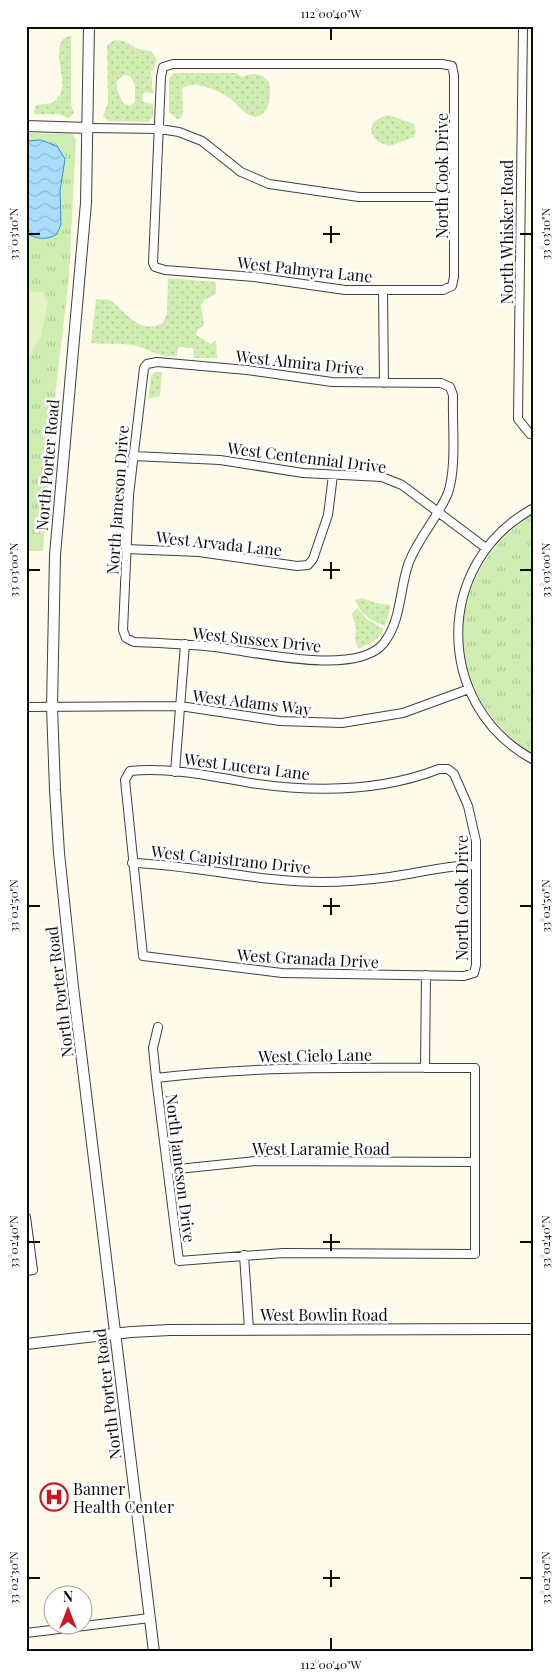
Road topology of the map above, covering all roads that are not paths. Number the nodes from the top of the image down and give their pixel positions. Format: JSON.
{"nodes":[{"id":1,"x":89,"y":26,"type":"edge"},
{"id":2,"x":522,"y":26,"type":"edge"},
{"id":3,"x":26,"y":126,"type":"edge"},
{"id":4,"x":88,"y":128,"type":"junction"},
{"id":5,"x":160,"y":129,"type":"junction"},
{"id":6,"x":454,"y":197,"type":"junction"},
{"id":7,"x":452,"y":286,"type":"joint"},
{"id":8,"x":384,"y":290,"type":"junction"},
{"id":9,"x":147,"y":364,"type":"joint"},
{"id":10,"x":384,"y":383,"type":"junction"},
{"id":11,"x":532,"y":434,"type":"edge"},
{"id":12,"x":133,"y":456,"type":"junction"},
{"id":13,"x":332,"y":475,"type":"junction"},
{"id":14,"x":534,"y":508,"type":"edge"},
{"id":15,"x":437,"y":511,"type":"junction"},
{"id":16,"x":486,"y":548,"type":"junction"},
{"id":17,"x":126,"y":549,"type":"junction"},
{"id":18,"x":126,"y":638,"type":"joint"},
{"id":19,"x":185,"y":644,"type":"junction"},
{"id":20,"x":470,"y":689,"type":"junction"},
{"id":21,"x":180,"y":706,"type":"junction"},
{"id":22,"x":26,"y":707,"type":"edge"},
{"id":23,"x":52,"y":707,"type":"junction"},
{"id":24,"x":534,"y":760,"type":"edge"},
{"id":25,"x":448,"y":770,"type":"joint"},
{"id":26,"x":175,"y":772,"type":"junction"},
{"id":27,"x":132,"y":863,"type":"junction"},
{"id":28,"x":476,"y":865,"type":"junction"},
{"id":29,"x":474,"y":973,"type":"joint"},
{"id":30,"x":426,"y":975,"type":"junction"},
{"id":31,"x":158,"y":1027,"type":"dead end"},
{"id":32,"x":425,"y":1068,"type":"junction"},
{"id":33,"x":156,"y":1078,"type":"junction"},
{"id":34,"x":475,"y":1162,"type":"junction"},
{"id":35,"x":168,"y":1170,"type":"junction"},
{"id":36,"x":26,"y":1217,"type":"edge"},
{"id":37,"x":244,"y":1255,"type":"junction"},
{"id":38,"x":30,"y":1271,"type":"edge"},
{"id":39,"x":249,"y":1329,"type":"junction"},
{"id":40,"x":534,"y":1329,"type":"edge"},
{"id":41,"x":115,"y":1333,"type":"junction"},
{"id":42,"x":26,"y":1344,"type":"edge"},
{"id":43,"x":150,"y":1618,"type":"junction"},
{"id":44,"x":26,"y":1633,"type":"edge"},
{"id":45,"x":154,"y":1652,"type":"edge"}],
"edges":[{"from":1,"to":4,"type":"street","name":"North Porter Road"},
{"from":2,"to":11,"type":"street","name":"North Whisker Road"},
{"from":3,"to":4,"type":"street"},
{"from":4,"to":5,"type":"street"},
{"from":4,"to":23,"type":"street","name":"North Porter Road"},
{"from":5,"to":6,"type":"street"},
{"from":5,"to":6,"type":"street","name":"North Cook Drive"},
{"from":5,"to":8,"type":"street","name":"West Palmyra Lane"},
{"from":6,"to":7,"type":"street","name":"North Cook Drive"},
{"from":7,"to":8,"type":"street","name":"West Palmyra Lane"},
{"from":8,"to":10,"type":"street"},
{"from":9,"to":10,"type":"street","name":"West Almira Drive"},
{"from":9,"to":12,"type":"street","name":"North Jameson Drive"},
{"from":10,"to":15,"type":"street","name":"West Almira Drive"},
{"from":12,"to":13,"type":"street","name":"West Centennial Drive"},
{"from":12,"to":17,"type":"street","name":"North Jameson Drive"},
{"from":13,"to":15,"type":"street","name":"West Centennial Drive"},
{"from":13,"to":17,"type":"street","name":"West Arvada Lane"},
{"from":14,"to":16,"type":"street"},
{"from":15,"to":16,"type":"street","name":"West Centennial Drive"},
{"from":15,"to":19,"type":"street","name":"West Sussex Drive"},
{"from":16,"to":20,"type":"street"},
{"from":17,"to":18,"type":"street","name":"North Jameson Drive"},
{"from":18,"to":19,"type":"street","name":"West Sussex Drive"},
{"from":19,"to":21,"type":"street"},
{"from":20,"to":21,"type":"street","name":"West Adams Way"},
{"from":20,"to":24,"type":"street"},
{"from":21,"to":23,"type":"street","name":"West Adams Way"},
{"from":21,"to":26,"type":"street"},
{"from":22,"to":23,"type":"street","name":"West Adams Way"},
{"from":23,"to":41,"type":"street","name":"North Porter Road"},
{"from":25,"to":26,"type":"street","name":"West Lucera Lane"},
{"from":25,"to":28,"type":"street","name":"North Cook Drive"},
{"from":26,"to":27,"type":"street","name":"West Lucera Lane"},
{"from":27,"to":28,"type":"street","name":"West Capistrano Drive"},
{"from":27,"to":30,"type":"street","name":"West Granada Drive"},
{"from":28,"to":29,"type":"street","name":"North Cook Drive"},
{"from":29,"to":30,"type":"street","name":"West Granada Drive"},
{"from":30,"to":32,"type":"street"},
{"from":31,"to":33,"type":"street","name":"North Jameson Drive"},
{"from":32,"to":33,"type":"street","name":"West Cielo Lane"},
{"from":32,"to":34,"type":"street","name":"West Cielo Lane"},
{"from":33,"to":35,"type":"street","name":"North Jameson Drive"},
{"from":34,"to":35,"type":"street","name":"West Laramie Road"},
{"from":34,"to":37,"type":"street"},
{"from":35,"to":37,"type":"street","name":"North Jameson Drive"},
{"from":36,"to":38,"type":"street"},
{"from":37,"to":39,"type":"street"},
{"from":39,"to":40,"type":"street","name":"West Bowlin Road"},
{"from":39,"to":41,"type":"street","name":"West Bowlin Road"},
{"from":41,"to":42,"type":"street","name":"West Bowlin Road"},
{"from":41,"to":43,"type":"street","name":"North Porter Road"},
{"from":43,"to":44,"type":"street"},
{"from":43,"to":45,"type":"street","name":"North Porter Road"}]}
